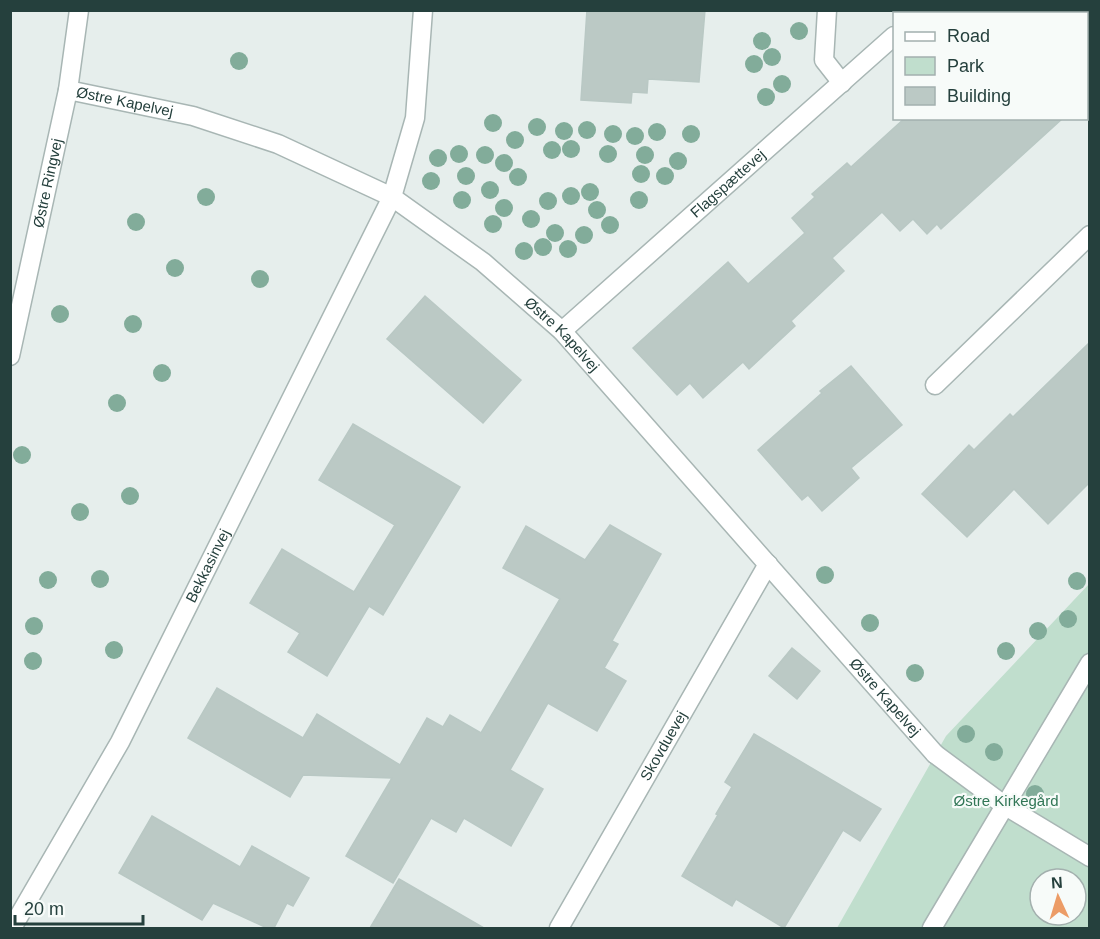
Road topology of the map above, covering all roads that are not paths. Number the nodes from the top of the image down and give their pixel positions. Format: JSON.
{"nodes":[{"id":1,"x":79,"y":10,"type":"edge"},
{"id":2,"x":423,"y":10,"type":"edge"},
{"id":3,"x":827,"y":10,"type":"edge"},
{"id":4,"x":893,"y":37,"type":"edge"},
{"id":5,"x":842,"y":83,"type":"junction"},
{"id":6,"x":68,"y":90,"type":"junction"},
{"id":7,"x":392,"y":197,"type":"junction"},
{"id":8,"x":1089,"y":235,"type":"edge"},
{"id":9,"x":562,"y":331,"type":"junction"},
{"id":10,"x":10,"y":356,"type":"edge"},
{"id":11,"x":935,"y":385,"type":"dead end"},
{"id":12,"x":768,"y":564,"type":"junction"},
{"id":13,"x":1089,"y":663,"type":"edge"},
{"id":14,"x":1004,"y":805,"type":"junction"},
{"id":15,"x":1089,"y":857,"type":"edge"},
{"id":16,"x":12,"y":928,"type":"edge"},
{"id":17,"x":560,"y":928,"type":"edge"},
{"id":18,"x":932,"y":928,"type":"edge"}],
"edges":[{"from":1,"to":6,"type":"street","name":"Østre Ringvej"},
{"from":2,"to":7,"type":"street","name":"Bekkasinvej"},
{"from":3,"to":5,"type":"street"},
{"from":4,"to":5,"type":"street","name":"Flagspættevej"},
{"from":5,"to":9,"type":"street","name":"Flagspættevej"},
{"from":6,"to":7,"type":"street","name":"Østre Kapelvej"},
{"from":6,"to":10,"type":"street","name":"Østre Ringvej"},
{"from":7,"to":9,"type":"street","name":"Østre Kapelvej"},
{"from":7,"to":16,"type":"street","name":"Bekkasinvej"},
{"from":8,"to":11,"type":"street"},
{"from":9,"to":12,"type":"street","name":"Østre Kapelvej"},
{"from":12,"to":14,"type":"street","name":"Østre Kapelvej"},
{"from":12,"to":17,"type":"street","name":"Skovduevej"},
{"from":13,"to":14,"type":"street"},
{"from":14,"to":15,"type":"street","name":"Østre Kapelvej"},
{"from":14,"to":18,"type":"street"}]}
